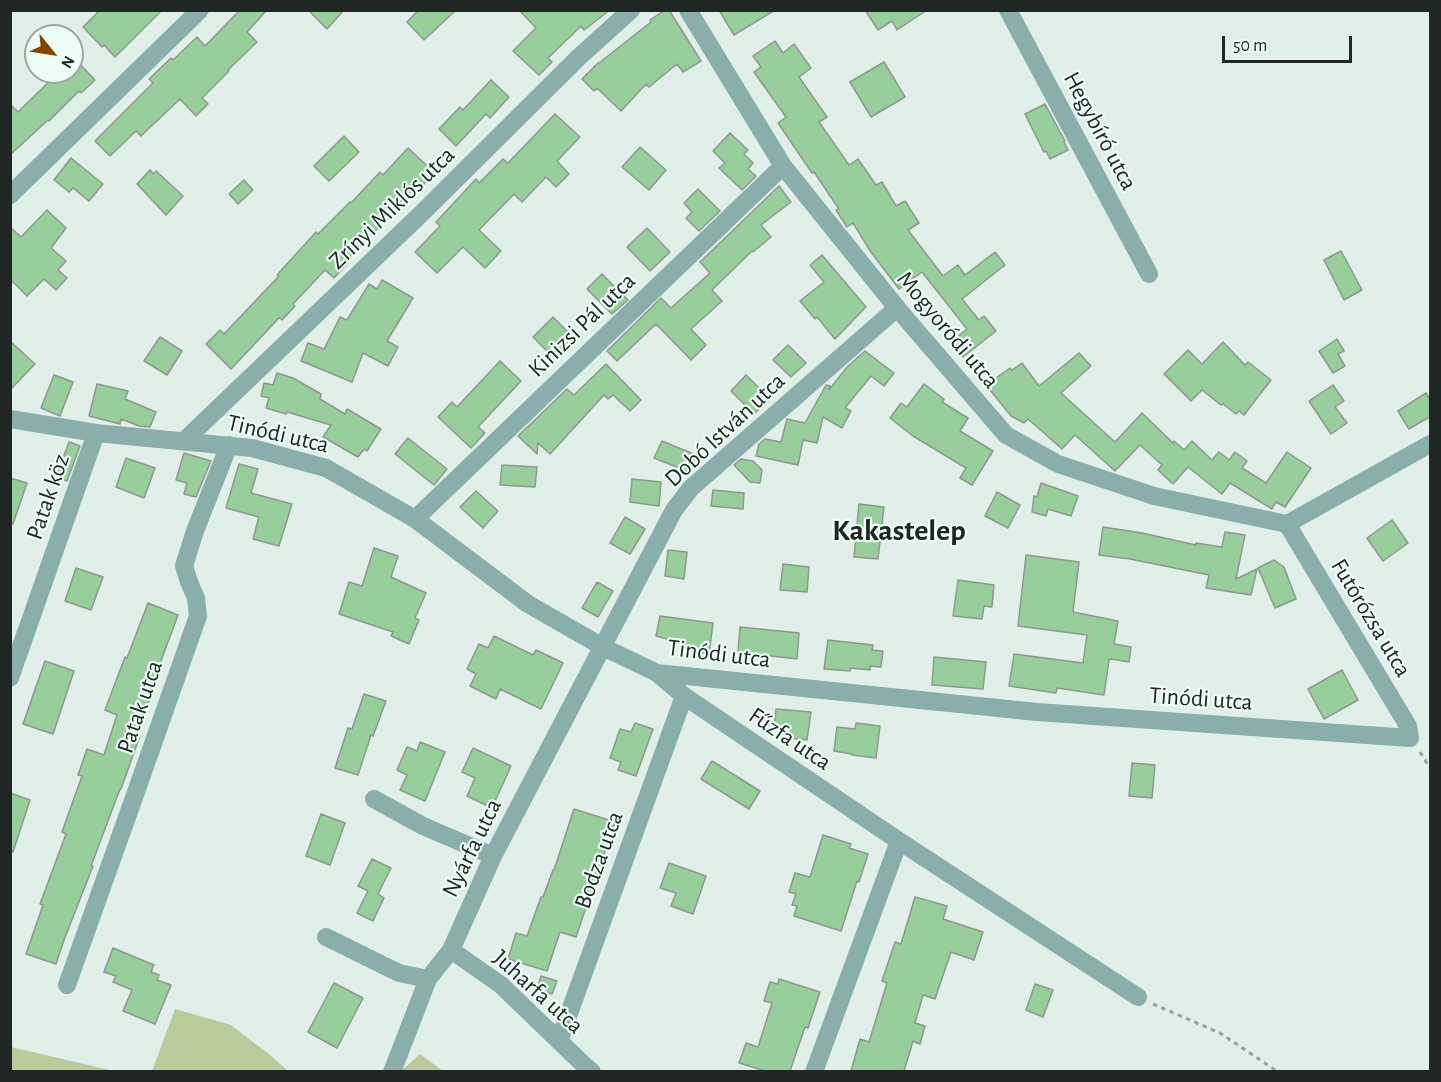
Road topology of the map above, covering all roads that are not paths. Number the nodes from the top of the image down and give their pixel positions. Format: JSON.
{"nodes":[{"id":1,"x":200,"y":10,"type":"edge"},
{"id":2,"x":631,"y":10,"type":"edge"},
{"id":3,"x":688,"y":10,"type":"edge"},
{"id":4,"x":1008,"y":10,"type":"edge"},
{"id":5,"x":783,"y":166,"type":"junction"},
{"id":6,"x":10,"y":195,"type":"edge"},
{"id":7,"x":1149,"y":274,"type":"dead end"},
{"id":8,"x":897,"y":308,"type":"junction"},
{"id":9,"x":16,"y":419,"type":"edge"},
{"id":10,"x":96,"y":433,"type":"junction"},
{"id":11,"x":10,"y":437,"type":"edge"},
{"id":12,"x":185,"y":441,"type":"junction"},
{"id":13,"x":1431,"y":444,"type":"edge"},
{"id":14,"x":229,"y":445,"type":"junction"},
{"id":15,"x":415,"y":519,"type":"junction"},
{"id":16,"x":1287,"y":524,"type":"junction"},
{"id":17,"x":603,"y":646,"type":"junction"},
{"id":18,"x":657,"y":673,"type":"junction"},
{"id":19,"x":10,"y":678,"type":"edge"},
{"id":20,"x":684,"y":696,"type":"junction"},
{"id":21,"x":1410,"y":738,"type":"joint"},
{"id":22,"x":375,"y":799,"type":"dead end"},
{"id":23,"x":899,"y":841,"type":"junction"},
{"id":24,"x":492,"y":856,"type":"junction"},
{"id":25,"x":326,"y":938,"type":"dead end"},
{"id":26,"x":451,"y":950,"type":"junction"},
{"id":27,"x":428,"y":979,"type":"junction"},
{"id":28,"x":67,"y":985,"type":"dead end"},
{"id":29,"x":1138,"y":997,"type":"road end"},
{"id":30,"x":559,"y":1041,"type":"junction"},
{"id":31,"x":392,"y":1071,"type":"edge"},
{"id":32,"x":592,"y":1071,"type":"edge"},
{"id":33,"x":814,"y":1071,"type":"edge"}],
"edges":[{"from":1,"to":6,"type":"street"},
{"from":2,"to":12,"type":"street","name":"Zrínyi Miklós utca"},
{"from":3,"to":5,"type":"street","name":"Mogyoródi utca"},
{"from":4,"to":7,"type":"street","name":"Hegybíró utca"},
{"from":5,"to":8,"type":"street","name":"Mogyoródi utca"},
{"from":5,"to":15,"type":"street","name":"Kinizsi Pál utca"},
{"from":8,"to":16,"type":"street","name":"Mogyoródi utca"},
{"from":8,"to":17,"type":"street","name":"Dobó István utca"},
{"from":9,"to":10,"type":"street","name":"Tinódi utca"},
{"from":9,"to":11,"type":"street"},
{"from":10,"to":12,"type":"street","name":"Tinódi utca"},
{"from":10,"to":19,"type":"street","name":"Patak köz"},
{"from":12,"to":14,"type":"street","name":"Tinódi utca"},
{"from":13,"to":16,"type":"street"},
{"from":14,"to":15,"type":"street","name":"Tinódi utca"},
{"from":14,"to":28,"type":"street","name":"Patak utca"},
{"from":15,"to":17,"type":"street","name":"Tinódi utca"},
{"from":16,"to":21,"type":"street","name":"Futórózsa utca"},
{"from":17,"to":18,"type":"street","name":"Tinódi utca"},
{"from":17,"to":24,"type":"street","name":"Nyárfa utca"},
{"from":18,"to":20,"type":"street","name":"Fűzfa utca"},
{"from":18,"to":21,"type":"street","name":"Tinódi utca"},
{"from":20,"to":23,"type":"street","name":"Fűzfa utca"},
{"from":20,"to":30,"type":"street","name":"Bodza utca"},
{"from":22,"to":24,"type":"street"},
{"from":23,"to":29,"type":"street","name":"Fűzfa utca"},
{"from":23,"to":33,"type":"street"},
{"from":24,"to":26,"type":"street","name":"Nyárfa utca"},
{"from":25,"to":27,"type":"street"},
{"from":26,"to":27,"type":"street","name":"Nyárfa utca"},
{"from":26,"to":30,"type":"street","name":"Juharfa utca"},
{"from":27,"to":31,"type":"street","name":"Nyárfa utca"},
{"from":30,"to":32,"type":"street","name":"Juharfa utca"}]}
